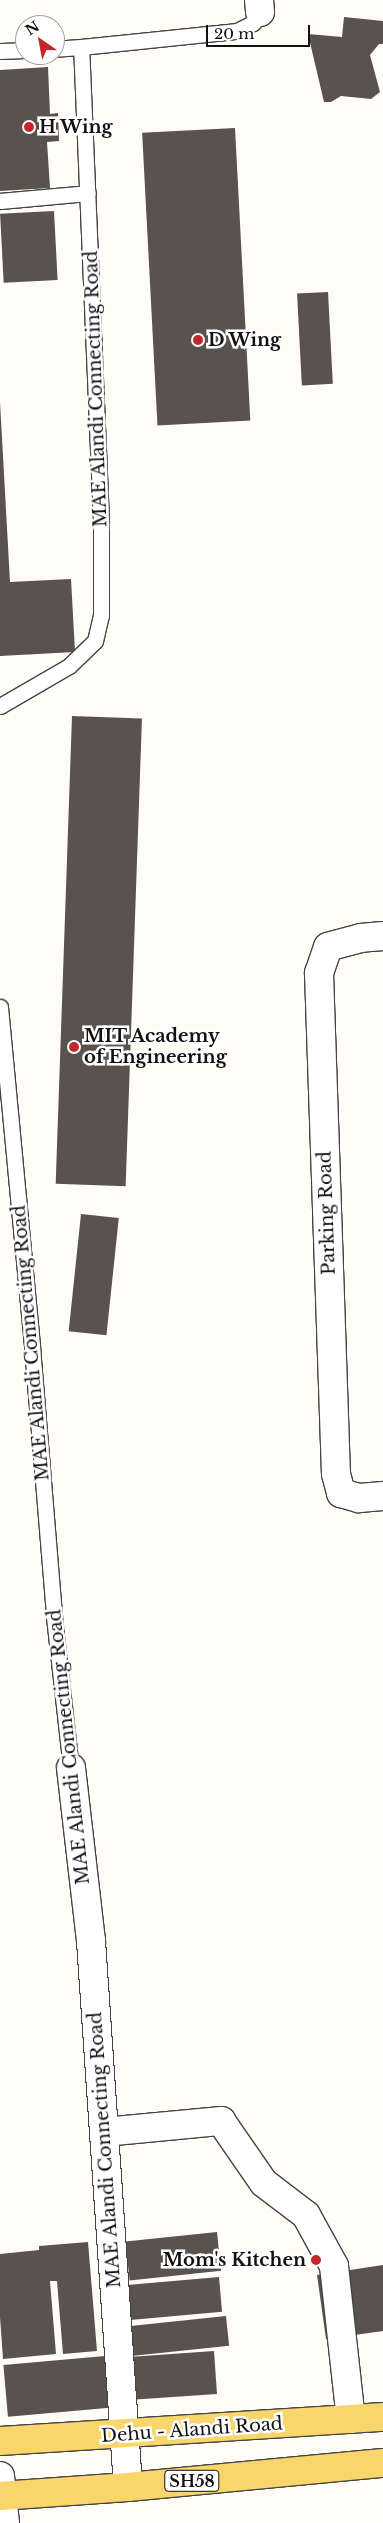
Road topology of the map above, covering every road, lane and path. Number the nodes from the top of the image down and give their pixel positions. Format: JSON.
{"nodes":[{"id":1,"x":260,"y":6,"type":"edge"},
{"id":2,"x":81,"y":47,"type":"junction"},
{"id":3,"x":65,"y":48,"type":"edge"},
{"id":4,"x":15,"y":51,"type":"edge"},
{"id":5,"x":0,"y":52,"type":"edge"},
{"id":6,"x":88,"y":193,"type":"junction"},
{"id":7,"x":0,"y":201,"type":"edge"},
{"id":8,"x":0,"y":706,"type":"edge"},
{"id":9,"x":383,"y":936,"type":"edge"},
{"id":10,"x":0,"y":1007,"type":"edge"},
{"id":11,"x":383,"y":1496,"type":"edge"},
{"id":12,"x":71,"y":1768,"type":"joint"},
{"id":13,"x":104,"y":2132,"type":"junction"},
{"id":14,"x":383,"y":2417,"type":"edge"},
{"id":15,"x":351,"y":2419,"type":"junction"},
{"id":16,"x":124,"y":2435,"type":"junction"},
{"id":17,"x":0,"y":2442,"type":"edge"},
{"id":18,"x":383,"y":2463,"type":"edge"},
{"id":19,"x":128,"y":2487,"type":"junction"},
{"id":20,"x":1,"y":2489,"type":"edge"},
{"id":21,"x":5,"y":2523,"type":"edge"}],
"edges":[{"from":1,"to":2,"type":"lane"},
{"from":2,"to":3,"type":"lane"},
{"from":2,"to":6,"type":"lane","name":"MAE Alandi Connecting Road"},
{"from":4,"to":5,"type":"lane"},
{"from":6,"to":7,"type":"lane"},
{"from":6,"to":8,"type":"lane","name":"MAE Alandi Connecting Road"},
{"from":9,"to":11,"type":"street","name":"Parking Road"},
{"from":10,"to":12,"type":"lane","name":"MAE Alandi Connecting Road"},
{"from":12,"to":13,"type":"street","name":"MAE Alandi Connecting Road"},
{"from":13,"to":15,"type":"street"},
{"from":13,"to":16,"type":"street","name":"MAE Alandi Connecting Road"},
{"from":14,"to":15,"type":"main road","name":"Dehu - Alandi Road"},
{"from":15,"to":16,"type":"main road","name":"Dehu - Alandi Road"},
{"from":16,"to":17,"type":"main road","name":"Dehu - Alandi Road"},
{"from":16,"to":19,"type":"street","name":"MAE Alandi Connecting Road"},
{"from":18,"to":19,"type":"main road","number":"SH58"},
{"from":19,"to":20,"type":"main road","number":"SH58"},
{"from":20,"to":21,"type":"street"}]}
